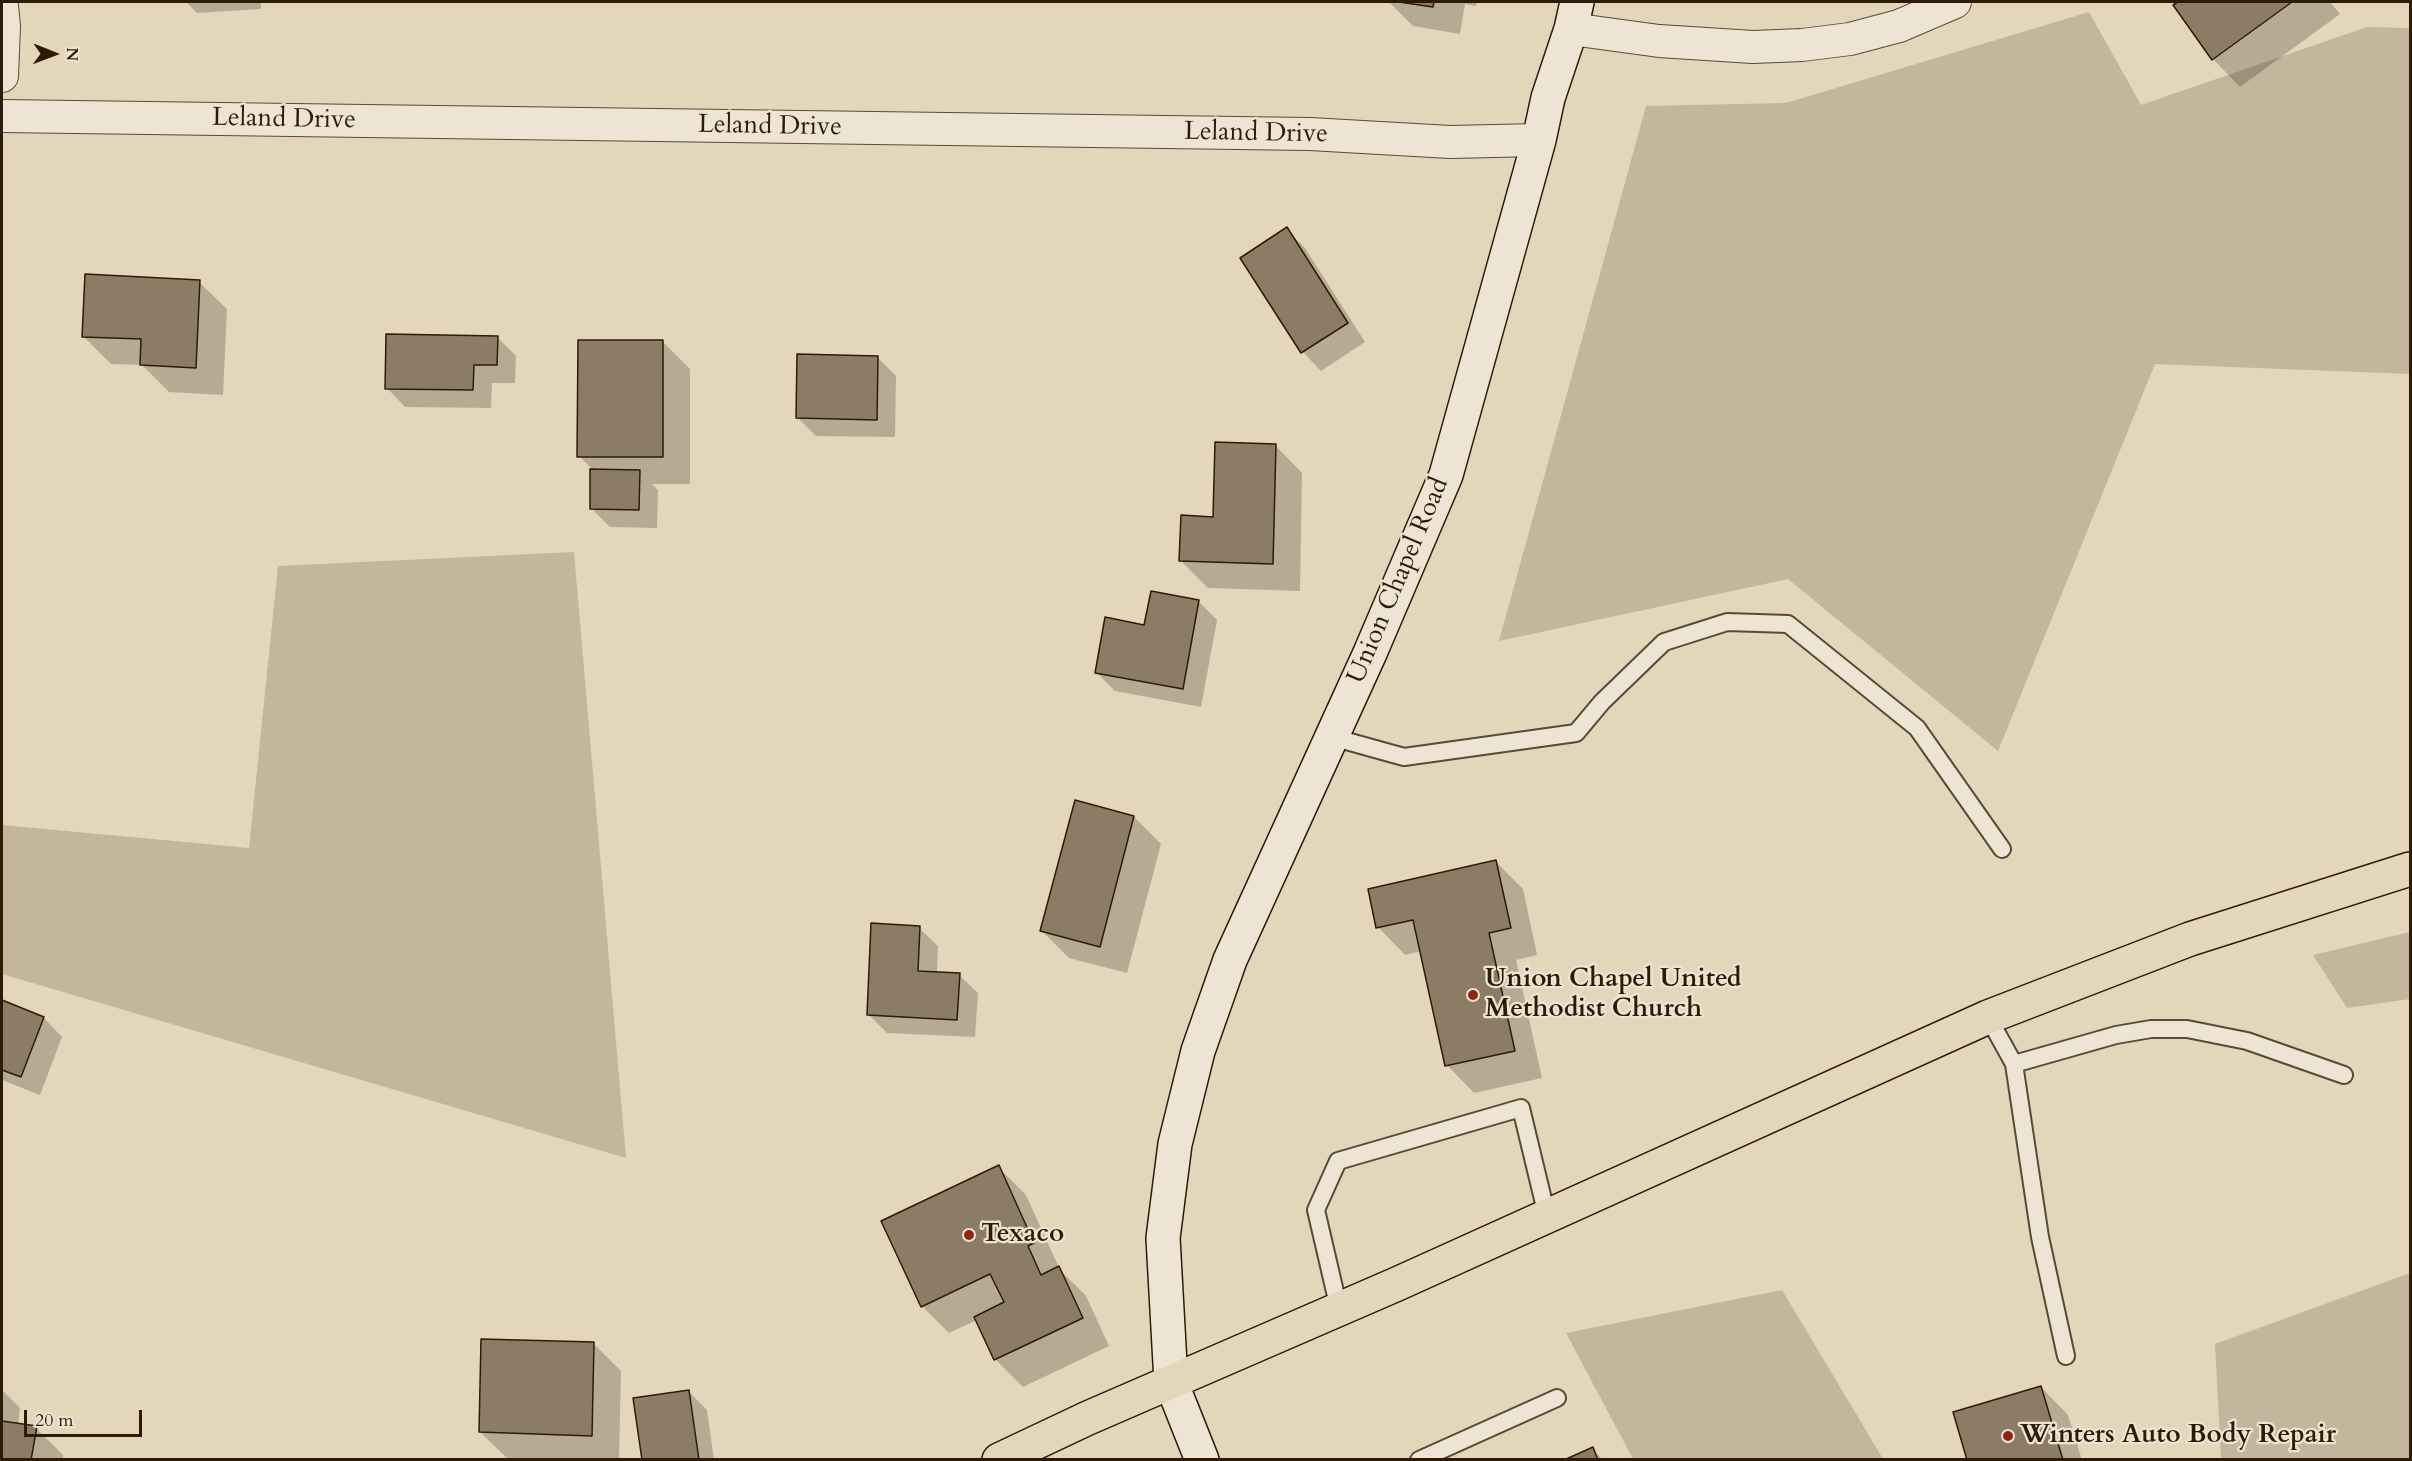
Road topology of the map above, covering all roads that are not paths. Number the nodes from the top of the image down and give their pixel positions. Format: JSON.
{"nodes":[{"id":1,"x":1955,"y":2,"type":"edge"},
{"id":2,"x":2,"y":6,"type":"edge"},
{"id":3,"x":1574,"y":15,"type":"edge"},
{"id":4,"x":2,"y":76,"type":"edge"},
{"id":5,"x":2,"y":116,"type":"edge"},
{"id":6,"x":1539,"y":140,"type":"junction"},
{"id":7,"x":1332,"y":737,"type":"junction"},
{"id":8,"x":2002,"y":849,"type":"dead end"},
{"id":9,"x":2410,"y":869,"type":"edge"},
{"id":10,"x":1988,"y":1017,"type":"junction"},
{"id":11,"x":2014,"y":1065,"type":"junction"},
{"id":12,"x":2344,"y":1075,"type":"dead end"},
{"id":13,"x":1547,"y":1216,"type":"junction"},
{"id":14,"x":1339,"y":1310,"type":"junction"},
{"id":15,"x":2066,"y":1356,"type":"dead end"},
{"id":16,"x":1171,"y":1382,"type":"junction"},
{"id":17,"x":1557,"y":1398,"type":"dead end"},
{"id":18,"x":999,"y":1460,"type":"edge"},
{"id":19,"x":1202,"y":1460,"type":"edge"},
{"id":20,"x":1419,"y":1460,"type":"edge"}],
"edges":[{"from":1,"to":3,"type":"street"},
{"from":2,"to":4,"type":"street"},
{"from":3,"to":6,"type":"street","name":"Union Chapel Road"},
{"from":5,"to":6,"type":"street","name":"Leland Drive"},
{"from":6,"to":7,"type":"street","name":"Union Chapel Road"},
{"from":7,"to":8,"type":"lane"},
{"from":7,"to":16,"type":"street","name":"Union Chapel Road"},
{"from":9,"to":10,"type":"main road"},
{"from":10,"to":11,"type":"lane"},
{"from":10,"to":13,"type":"main road"},
{"from":11,"to":12,"type":"lane"},
{"from":11,"to":15,"type":"lane"},
{"from":13,"to":14,"type":"main road"},
{"from":13,"to":14,"type":"lane"},
{"from":14,"to":16,"type":"main road"},
{"from":16,"to":18,"type":"main road"},
{"from":16,"to":19,"type":"street"},
{"from":17,"to":20,"type":"lane"}]}
